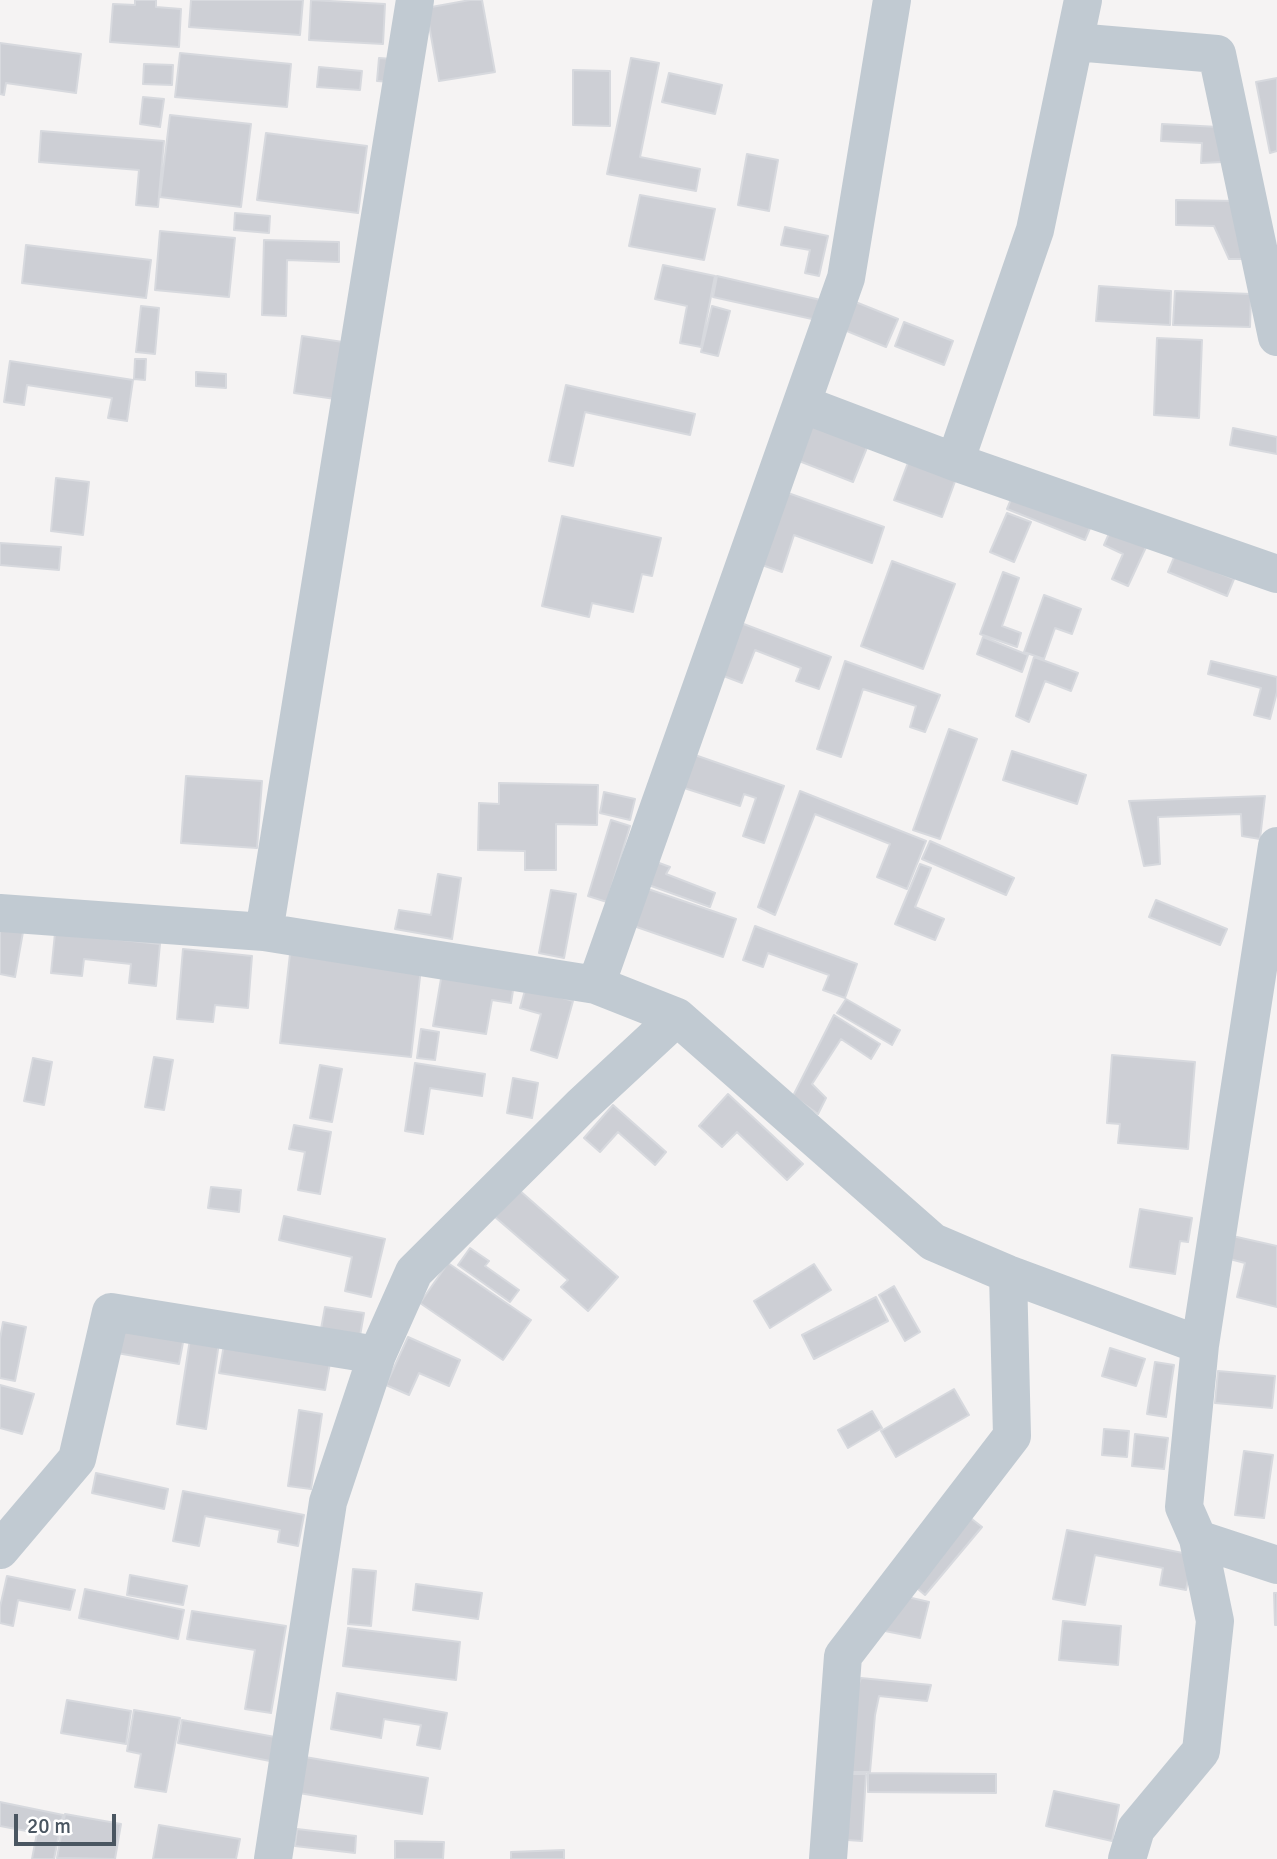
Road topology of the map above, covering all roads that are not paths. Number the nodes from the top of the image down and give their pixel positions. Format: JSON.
{"nodes":[{"id":1,"x":415,"y":0,"type":"edge"},
{"id":2,"x":892,"y":0,"type":"edge"},
{"id":3,"x":1083,"y":0,"type":"edge"},
{"id":4,"x":1075,"y":42,"type":"junction"},
{"id":5,"x":1277,"y":337,"type":"edge"},
{"id":6,"x":802,"y":404,"type":"junction"},
{"id":7,"x":955,"y":462,"type":"junction"},
{"id":8,"x":1277,"y":574,"type":"edge"},
{"id":9,"x":1277,"y":846,"type":"edge"},
{"id":10,"x":0,"y":913,"type":"edge"},
{"id":11,"x":264,"y":932,"type":"junction"},
{"id":12,"x":597,"y":985,"type":"junction"},
{"id":13,"x":677,"y":1017,"type":"junction"},
{"id":14,"x":1008,"y":1274,"type":"junction"},
{"id":15,"x":1200,"y":1345,"type":"junction"},
{"id":16,"x":377,"y":1355,"type":"junction"},
{"id":17,"x":1198,"y":1539,"type":"junction"},
{"id":18,"x":0,"y":1550,"type":"edge"},
{"id":19,"x":1277,"y":1564,"type":"edge"},
{"id":20,"x":273,"y":1859,"type":"edge"},
{"id":21,"x":828,"y":1859,"type":"edge"},
{"id":22,"x":1127,"y":1859,"type":"edge"}],
"edges":[{"from":1,"to":11,"type":"street"},
{"from":2,"to":6,"type":"street"},
{"from":3,"to":4,"type":"street"},
{"from":4,"to":5,"type":"street"},
{"from":4,"to":7,"type":"street"},
{"from":6,"to":7,"type":"street"},
{"from":6,"to":12,"type":"street"},
{"from":7,"to":8,"type":"street"},
{"from":9,"to":15,"type":"street"},
{"from":10,"to":11,"type":"street"},
{"from":11,"to":12,"type":"street"},
{"from":12,"to":13,"type":"street"},
{"from":13,"to":14,"type":"street"},
{"from":13,"to":16,"type":"street"},
{"from":14,"to":15,"type":"street"},
{"from":14,"to":21,"type":"street"},
{"from":15,"to":17,"type":"street"},
{"from":16,"to":18,"type":"street"},
{"from":16,"to":20,"type":"street"},
{"from":17,"to":19,"type":"street"},
{"from":17,"to":22,"type":"street"}]}
